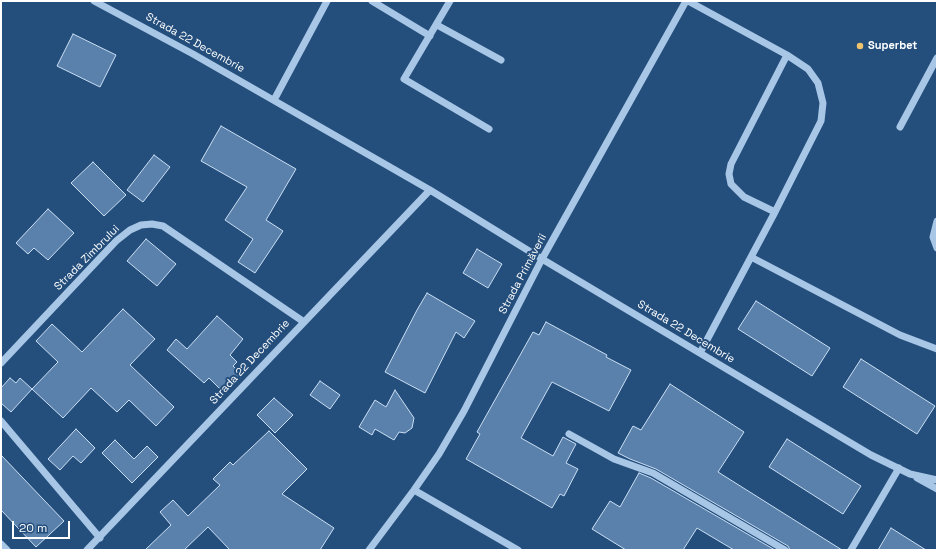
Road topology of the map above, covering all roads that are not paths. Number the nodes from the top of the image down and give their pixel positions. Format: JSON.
{"nodes":[{"id":1,"x":94,"y":1,"type":"edge"},
{"id":2,"x":327,"y":1,"type":"edge"},
{"id":3,"x":372,"y":1,"type":"edge"},
{"id":4,"x":450,"y":1,"type":"edge"},
{"id":5,"x":687,"y":1,"type":"edge"},
{"id":6,"x":437,"y":25,"type":"junction"},
{"id":7,"x":430,"y":36,"type":"junction"},
{"id":8,"x":787,"y":55,"type":"junction"},
{"id":9,"x":937,"y":58,"type":"edge"},
{"id":10,"x":502,"y":60,"type":"dead end"},
{"id":11,"x":274,"y":100,"type":"junction"},
{"id":12,"x":900,"y":127,"type":"dead end"},
{"id":13,"x":489,"y":129,"type":"dead end"},
{"id":14,"x":430,"y":190,"type":"junction"},
{"id":15,"x":775,"y":212,"type":"junction"},
{"id":16,"x":937,"y":221,"type":"edge"},
{"id":17,"x":937,"y":248,"type":"edge"},
{"id":18,"x":751,"y":257,"type":"junction"},
{"id":19,"x":542,"y":259,"type":"junction"},
{"id":20,"x":304,"y":322,"type":"junction"},
{"id":21,"x":937,"y":350,"type":"edge"},
{"id":22,"x":700,"y":353,"type":"junction"},
{"id":23,"x":1,"y":363,"type":"edge"},
{"id":24,"x":1,"y":421,"type":"edge"},
{"id":25,"x":569,"y":434,"type":"dead end"},
{"id":26,"x":898,"y":468,"type":"junction"},
{"id":27,"x":910,"y":474,"type":"junction"},
{"id":28,"x":937,"y":480,"type":"edge"},
{"id":29,"x":937,"y":489,"type":"edge"},
{"id":30,"x":414,"y":490,"type":"junction"},
{"id":31,"x":100,"y":538,"type":"junction"},
{"id":32,"x":1,"y":544,"type":"edge"},
{"id":33,"x":7,"y":550,"type":"edge"},
{"id":34,"x":87,"y":550,"type":"edge"},
{"id":35,"x":369,"y":550,"type":"edge"},
{"id":36,"x":518,"y":550,"type":"edge"},
{"id":37,"x":785,"y":550,"type":"edge"},
{"id":38,"x":851,"y":550,"type":"edge"}],
"edges":[{"from":1,"to":11,"type":"street","name":"Strada 22 Decembrie"},
{"from":2,"to":11,"type":"street"},
{"from":3,"to":7,"type":"street"},
{"from":4,"to":6,"type":"street"},
{"from":5,"to":8,"type":"street"},
{"from":5,"to":19,"type":"street","name":"Strada Primăverii"},
{"from":6,"to":7,"type":"street"},
{"from":6,"to":10,"type":"street"},
{"from":7,"to":13,"type":"street"},
{"from":8,"to":15,"type":"street"},
{"from":8,"to":15,"type":"street"},
{"from":9,"to":12,"type":"street"},
{"from":11,"to":14,"type":"street","name":"Strada 22 Decembrie"},
{"from":14,"to":19,"type":"street","name":"Strada 22 Decembrie"},
{"from":14,"to":20,"type":"street","name":"Strada 22 Decembrie"},
{"from":15,"to":18,"type":"street"},
{"from":16,"to":17,"type":"street"},
{"from":18,"to":21,"type":"street"},
{"from":18,"to":22,"type":"street"},
{"from":19,"to":22,"type":"street","name":"Strada 22 Decembrie"},
{"from":19,"to":30,"type":"street","name":"Strada Primăverii"},
{"from":20,"to":23,"type":"street","name":"Strada Zimbrului"},
{"from":20,"to":31,"type":"street","name":"Strada 22 Decembrie"},
{"from":22,"to":26,"type":"street","name":"Strada 22 Decembrie"},
{"from":24,"to":31,"type":"street"},
{"from":25,"to":37,"type":"street"},
{"from":26,"to":27,"type":"street","name":"Strada 22 Decembrie"},
{"from":26,"to":38,"type":"street"},
{"from":27,"to":28,"type":"street","name":"Strada 22 Decembrie"},
{"from":27,"to":29,"type":"street"},
{"from":30,"to":35,"type":"street","name":"Strada Primăverii"},
{"from":30,"to":36,"type":"street"},
{"from":31,"to":34,"type":"street","name":"Strada 22 Decembrie"},
{"from":32,"to":33,"type":"street"}]}
